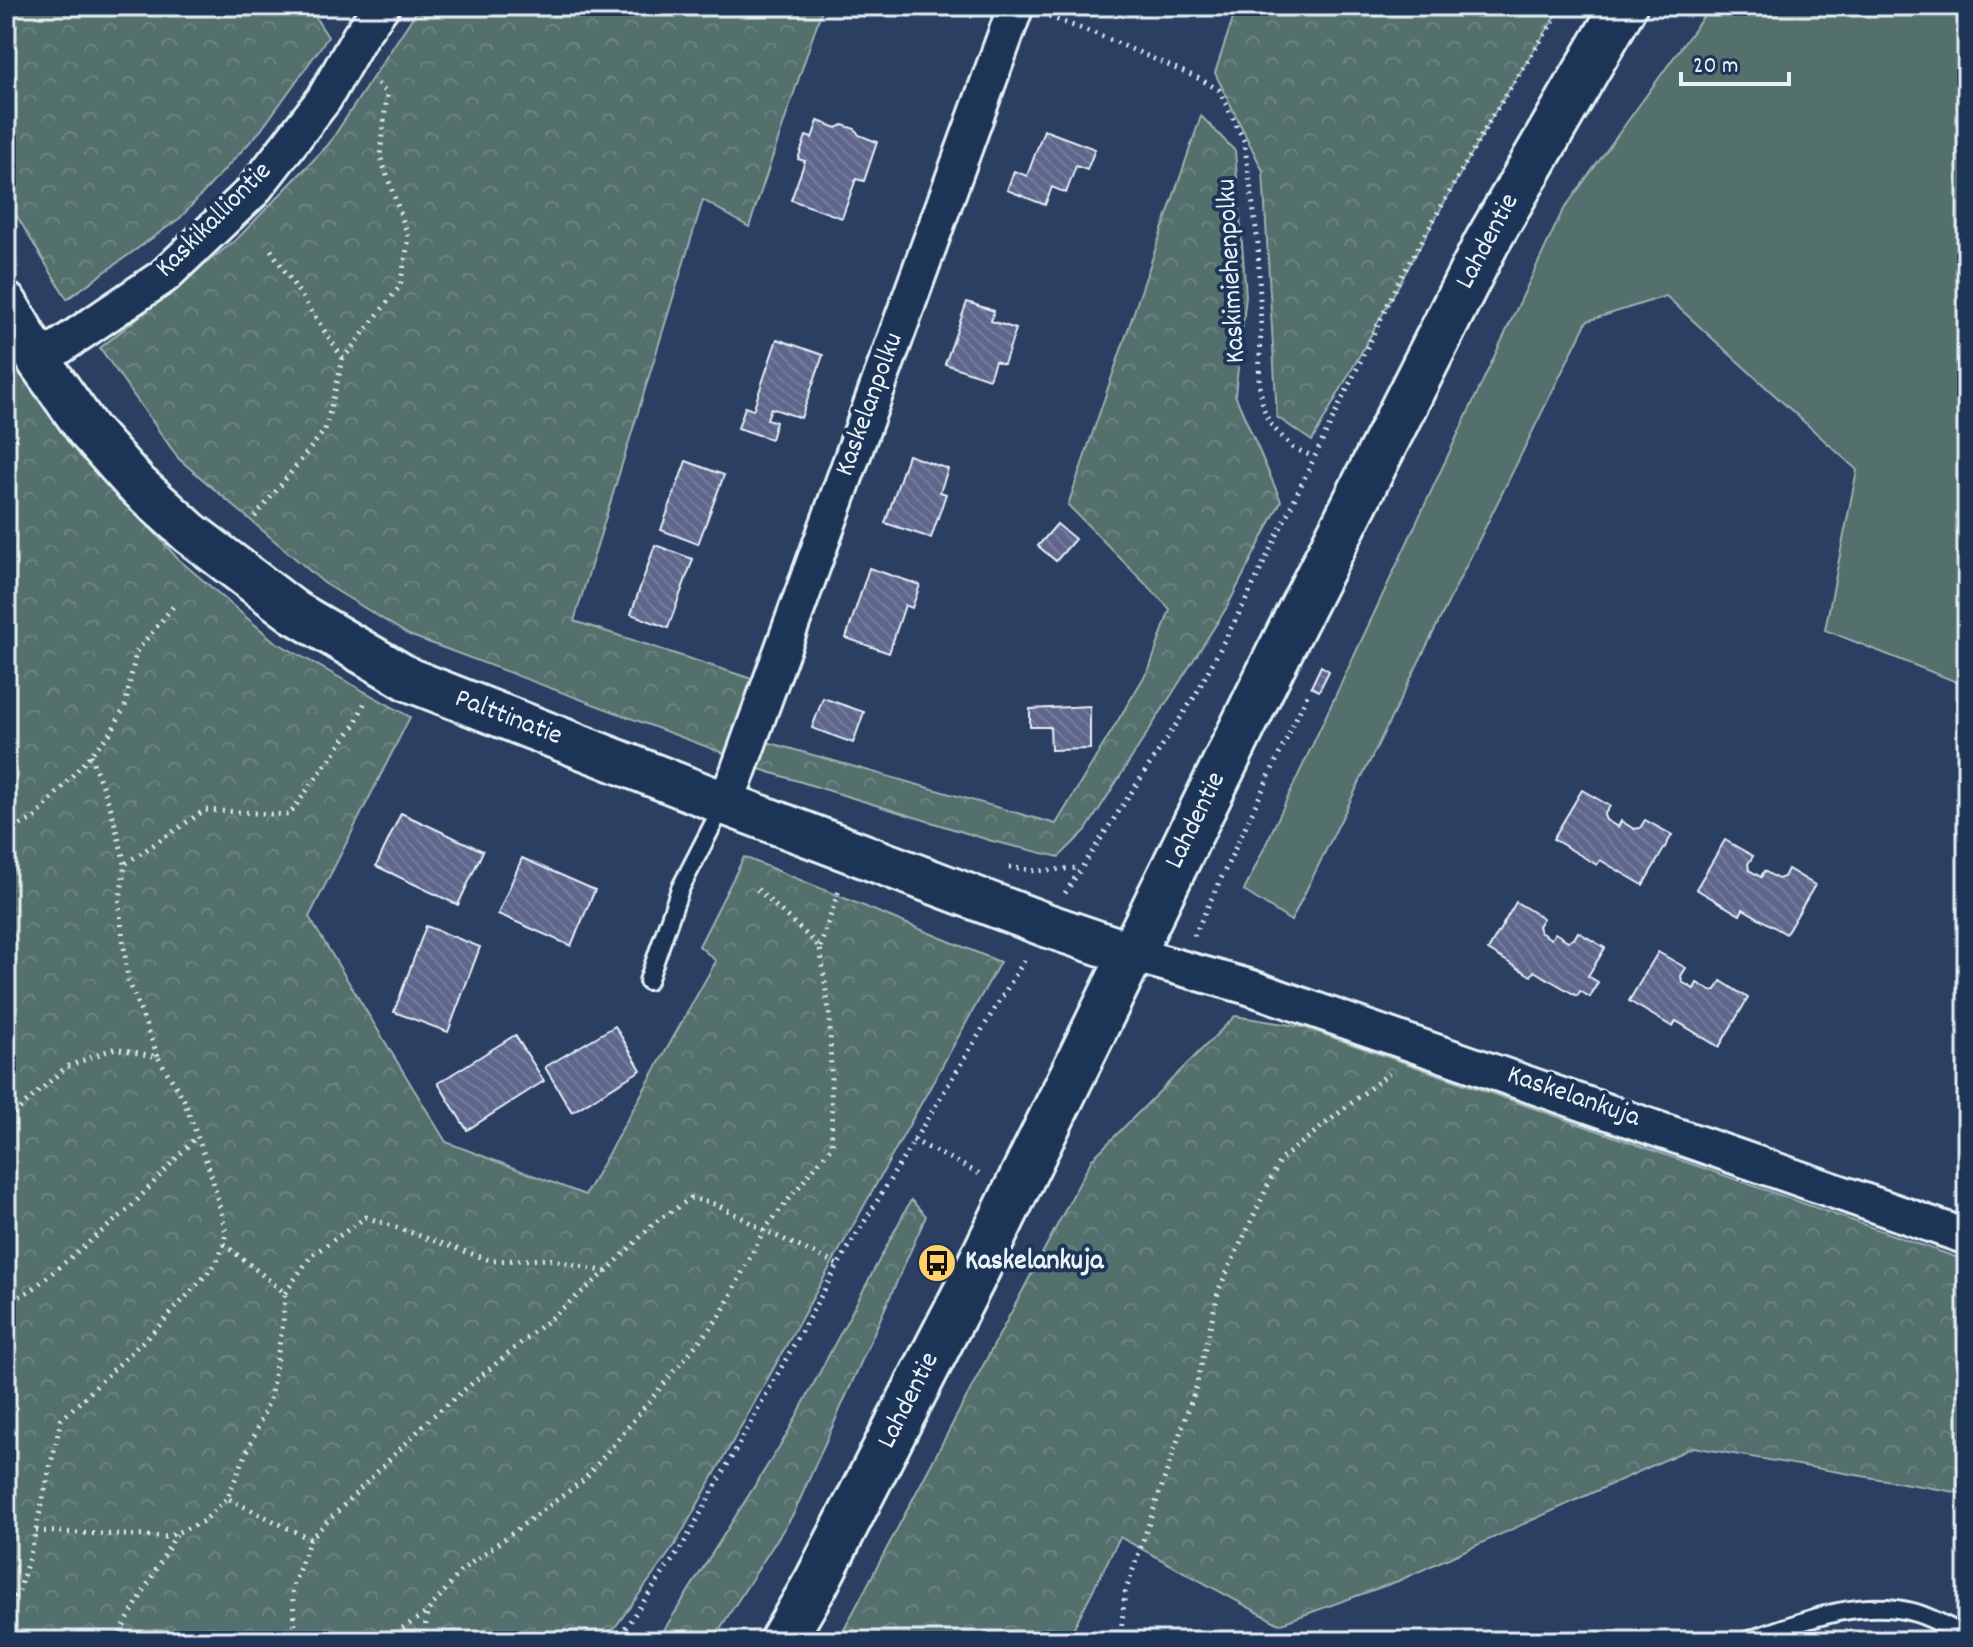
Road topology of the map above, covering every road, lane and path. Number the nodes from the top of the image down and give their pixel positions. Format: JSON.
{"nodes":[{"id":1,"x":382,"y":6,"type":"edge"},
{"id":2,"x":1563,"y":6,"type":"edge"},
{"id":3,"x":1624,"y":6,"type":"edge"},
{"id":4,"x":1030,"y":11,"type":"edge"},
{"id":5,"x":351,"y":52,"type":"junction"},
{"id":6,"x":271,"y":250,"type":"dead end"},
{"id":7,"x":6,"y":304,"type":"edge"},
{"id":8,"x":343,"y":359,"type":"junction"},
{"id":9,"x":39,"y":361,"type":"junction"},
{"id":10,"x":1314,"y":457,"type":"junction"},
{"id":11,"x":255,"y":517,"type":"dead end"},
{"id":12,"x":176,"y":603,"type":"dead end"},
{"id":13,"x":382,"y":664,"type":"junction"},
{"id":14,"x":1311,"y":687,"type":"dead end"},
{"id":15,"x":89,"y":754,"type":"junction"},
{"id":16,"x":724,"y":803,"type":"junction"},
{"id":17,"x":6,"y":832,"type":"edge"},
{"id":18,"x":852,"y":852,"type":"junction"},
{"id":19,"x":125,"y":864,"type":"junction"},
{"id":20,"x":996,"y":866,"type":"dead end"},
{"id":21,"x":757,"y":889,"type":"dead end"},
{"id":22,"x":1204,"y":914,"type":"dead end"},
{"id":23,"x":6,"y":927,"type":"edge"},
{"id":24,"x":820,"y":947,"type":"junction"},
{"id":25,"x":1131,"y":954,"type":"junction"},
{"id":26,"x":648,"y":981,"type":"dead end"},
{"id":27,"x":1012,"y":981,"type":"dead end"},
{"id":28,"x":1418,"y":1044,"type":"junction"},
{"id":29,"x":158,"y":1057,"type":"junction"},
{"id":30,"x":9,"y":1075,"type":"edge"},
{"id":31,"x":7,"y":1120,"type":"edge"},
{"id":32,"x":6,"y":1135,"type":"edge"},
{"id":33,"x":197,"y":1136,"type":"junction"},
{"id":34,"x":913,"y":1140,"type":"junction"},
{"id":35,"x":974,"y":1187,"type":"dead end"},
{"id":36,"x":764,"y":1230,"type":"junction"},
{"id":37,"x":1967,"y":1237,"type":"edge"},
{"id":38,"x":224,"y":1244,"type":"junction"},
{"id":39,"x":838,"y":1265,"type":"junction"},
{"id":40,"x":606,"y":1272,"type":"junction"},
{"id":41,"x":285,"y":1293,"type":"junction"},
{"id":42,"x":6,"y":1305,"type":"edge"},
{"id":43,"x":227,"y":1498,"type":"junction"},
{"id":44,"x":36,"y":1531,"type":"junction"},
{"id":45,"x":178,"y":1532,"type":"junction"},
{"id":46,"x":310,"y":1539,"type":"junction"},
{"id":47,"x":6,"y":1604,"type":"edge"},
{"id":48,"x":427,"y":1612,"type":"junction"},
{"id":49,"x":1967,"y":1636,"type":"edge"},
{"id":50,"x":118,"y":1641,"type":"edge"},
{"id":51,"x":296,"y":1641,"type":"edge"},
{"id":52,"x":382,"y":1641,"type":"edge"},
{"id":53,"x":424,"y":1641,"type":"edge"},
{"id":54,"x":616,"y":1641,"type":"edge"},
{"id":55,"x":782,"y":1641,"type":"edge"},
{"id":56,"x":1120,"y":1641,"type":"edge"},
{"id":57,"x":1746,"y":1641,"type":"edge"}],
"edges":[{"from":1,"to":5,"type":"street","name":"Kaskikalliontie"},
{"from":2,"to":10,"type":"path"},
{"from":3,"to":25,"type":"main road","name":"Lahdentie"},
{"from":4,"to":10,"type":"path","name":"Kaskimiehenpolku"},
{"from":4,"to":16,"type":"street","name":"Kaskelanpolku"},
{"from":5,"to":8,"type":"path"},
{"from":5,"to":9,"type":"street","name":"Kaskikalliontie"},
{"from":6,"to":8,"type":"path"},
{"from":7,"to":9,"type":"street","name":"Palttinatie"},
{"from":8,"to":11,"type":"path"},
{"from":9,"to":13,"type":"street","name":"Palttinatie"},
{"from":10,"to":20,"type":"path"},
{"from":12,"to":15,"type":"path"},
{"from":13,"to":16,"type":"street","name":"Palttinatie"},
{"from":13,"to":19,"type":"path"},
{"from":14,"to":22,"type":"path"},
{"from":15,"to":17,"type":"path"},
{"from":15,"to":19,"type":"path"},
{"from":16,"to":18,"type":"street","name":"Palttinatie"},
{"from":16,"to":26,"type":"lane"},
{"from":18,"to":24,"type":"path"},
{"from":18,"to":25,"type":"street","name":"Palttinatie"},
{"from":19,"to":29,"type":"path"},
{"from":21,"to":24,"type":"path"},
{"from":23,"to":30,"type":"path"},
{"from":24,"to":36,"type":"path"},
{"from":25,"to":28,"type":"street","name":"Kaskelankuja"},
{"from":25,"to":55,"type":"main road","name":"Lahdentie"},
{"from":27,"to":34,"type":"path"},
{"from":28,"to":37,"type":"street","name":"Kaskelankuja"},
{"from":28,"to":56,"type":"path"},
{"from":29,"to":31,"type":"path"},
{"from":29,"to":33,"type":"path"},
{"from":30,"to":31,"type":"path"},
{"from":31,"to":32,"type":"path"},
{"from":33,"to":38,"type":"path"},
{"from":33,"to":42,"type":"path"},
{"from":34,"to":35,"type":"path"},
{"from":34,"to":39,"type":"path"},
{"from":36,"to":39,"type":"path"},
{"from":36,"to":40,"type":"path"},
{"from":36,"to":48,"type":"path"},
{"from":38,"to":41,"type":"path"},
{"from":38,"to":44,"type":"path"},
{"from":39,"to":54,"type":"path"},
{"from":40,"to":41,"type":"path"},
{"from":40,"to":46,"type":"path"},
{"from":41,"to":43,"type":"path"},
{"from":43,"to":45,"type":"path"},
{"from":43,"to":46,"type":"path"},
{"from":44,"to":45,"type":"path"},
{"from":44,"to":47,"type":"path"},
{"from":45,"to":50,"type":"path"},
{"from":46,"to":51,"type":"path"},
{"from":48,"to":52,"type":"path"},
{"from":48,"to":53,"type":"path"},
{"from":49,"to":57,"type":"lane"}]}
